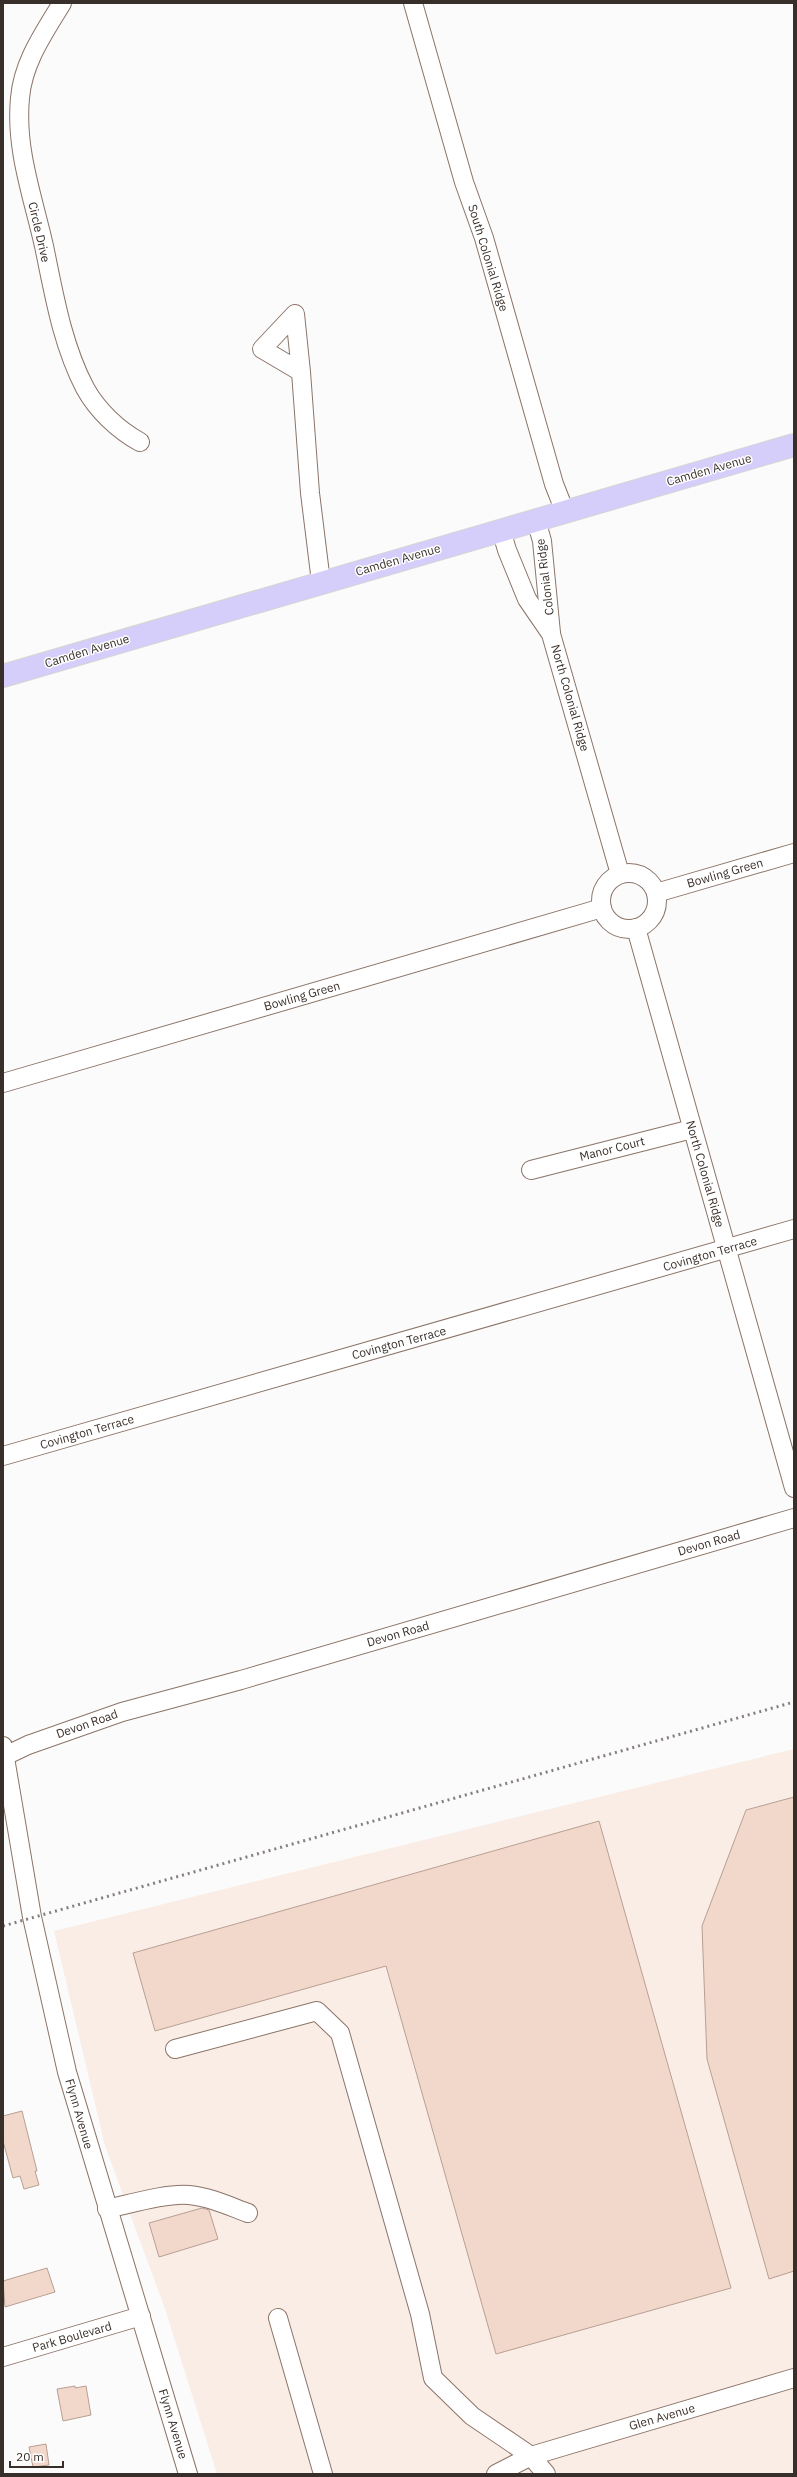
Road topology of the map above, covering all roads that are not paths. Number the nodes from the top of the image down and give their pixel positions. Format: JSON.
{"nodes":[{"id":1,"x":62,"y":3,"type":"edge"},
{"id":2,"x":413,"y":3,"type":"edge"},
{"id":3,"x":301,"y":372,"type":"dead end"},
{"id":4,"x":140,"y":442,"type":"dead end"},
{"id":5,"x":794,"y":446,"type":"edge"},
{"id":6,"x":565,"y":512,"type":"junction"},
{"id":7,"x":536,"y":520,"type":"junction"},
{"id":8,"x":502,"y":530,"type":"junction"},
{"id":9,"x":321,"y":582,"type":"junction"},
{"id":10,"x":551,"y":634,"type":"junction"},
{"id":11,"x":3,"y":676,"type":"edge"},
{"id":12,"x":794,"y":853,"type":"edge"},
{"id":13,"x":620,"y":874,"type":"junction"},
{"id":14,"x":656,"y":893,"type":"junction"},
{"id":15,"x":602,"y":908,"type":"junction"},
{"id":16,"x":636,"y":928,"type":"junction"},
{"id":17,"x":3,"y":1083,"type":"edge"},
{"id":18,"x":692,"y":1129,"type":"junction"},
{"id":19,"x":531,"y":1170,"type":"dead end"},
{"id":20,"x":794,"y":1229,"type":"edge"},
{"id":21,"x":726,"y":1249,"type":"junction"},
{"id":22,"x":3,"y":1456,"type":"edge"},
{"id":23,"x":794,"y":1488,"type":"edge"},
{"id":24,"x":794,"y":1518,"type":"edge"},
{"id":25,"x":4,"y":1751,"type":"edge"},
{"id":26,"x":175,"y":2049,"type":"dead end"},
{"id":27,"x":107,"y":2209,"type":"junction"},
{"id":28,"x":248,"y":2213,"type":"dead end"},
{"id":29,"x":141,"y":2316,"type":"junction"},
{"id":30,"x":278,"y":2318,"type":"dead end"},
{"id":31,"x":3,"y":2357,"type":"edge"},
{"id":32,"x":794,"y":2378,"type":"edge"},
{"id":33,"x":531,"y":2456,"type":"junction"},
{"id":34,"x":188,"y":2474,"type":"edge"},
{"id":35,"x":323,"y":2474,"type":"edge"},
{"id":36,"x":496,"y":2474,"type":"edge"},
{"id":37,"x":546,"y":2474,"type":"edge"}],
"edges":[{"from":1,"to":4,"type":"street","name":"Circle Drive"},
{"from":2,"to":6,"type":"street","name":"South Colonial Ridge"},
{"from":3,"to":9,"type":"street"},
{"from":5,"to":6,"type":"main road","name":"Camden Avenue"},
{"from":6,"to":7,"type":"main road","name":"Camden Avenue"},
{"from":7,"to":8,"type":"main road","name":"Camden Avenue"},
{"from":7,"to":10,"type":"street","name":"Colonial Ridge"},
{"from":8,"to":9,"type":"main road","name":"Camden Avenue"},
{"from":8,"to":10,"type":"street","name":"North Colonial Ridge"},
{"from":9,"to":11,"type":"main road","name":"Camden Avenue"},
{"from":10,"to":13,"type":"street","name":"North Colonial Ridge"},
{"from":12,"to":14,"type":"street","name":"Bowling Green"},
{"from":13,"to":14,"type":"street"},
{"from":13,"to":15,"type":"street"},
{"from":14,"to":16,"type":"street"},
{"from":15,"to":16,"type":"street"},
{"from":15,"to":17,"type":"street","name":"Bowling Green"},
{"from":16,"to":18,"type":"street","name":"North Colonial Ridge"},
{"from":18,"to":19,"type":"street","name":"Manor Court"},
{"from":18,"to":21,"type":"street","name":"North Colonial Ridge"},
{"from":20,"to":21,"type":"street","name":"Covington Terrace"},
{"from":21,"to":22,"type":"street","name":"Covington Terrace"},
{"from":21,"to":23,"type":"street","name":"North Colonial Ridge"},
{"from":24,"to":25,"type":"street","name":"Devon Road"},
{"from":25,"to":27,"type":"street","name":"Flynn Avenue"},
{"from":26,"to":33,"type":"street"},
{"from":27,"to":28,"type":"street"},
{"from":27,"to":29,"type":"street","name":"Flynn Avenue"},
{"from":29,"to":31,"type":"street","name":"Park Boulevard"},
{"from":29,"to":34,"type":"street","name":"Flynn Avenue"},
{"from":30,"to":35,"type":"street"},
{"from":32,"to":33,"type":"street","name":"Glen Avenue"},
{"from":33,"to":36,"type":"street","name":"Glen Avenue"},
{"from":33,"to":37,"type":"street"}]}
